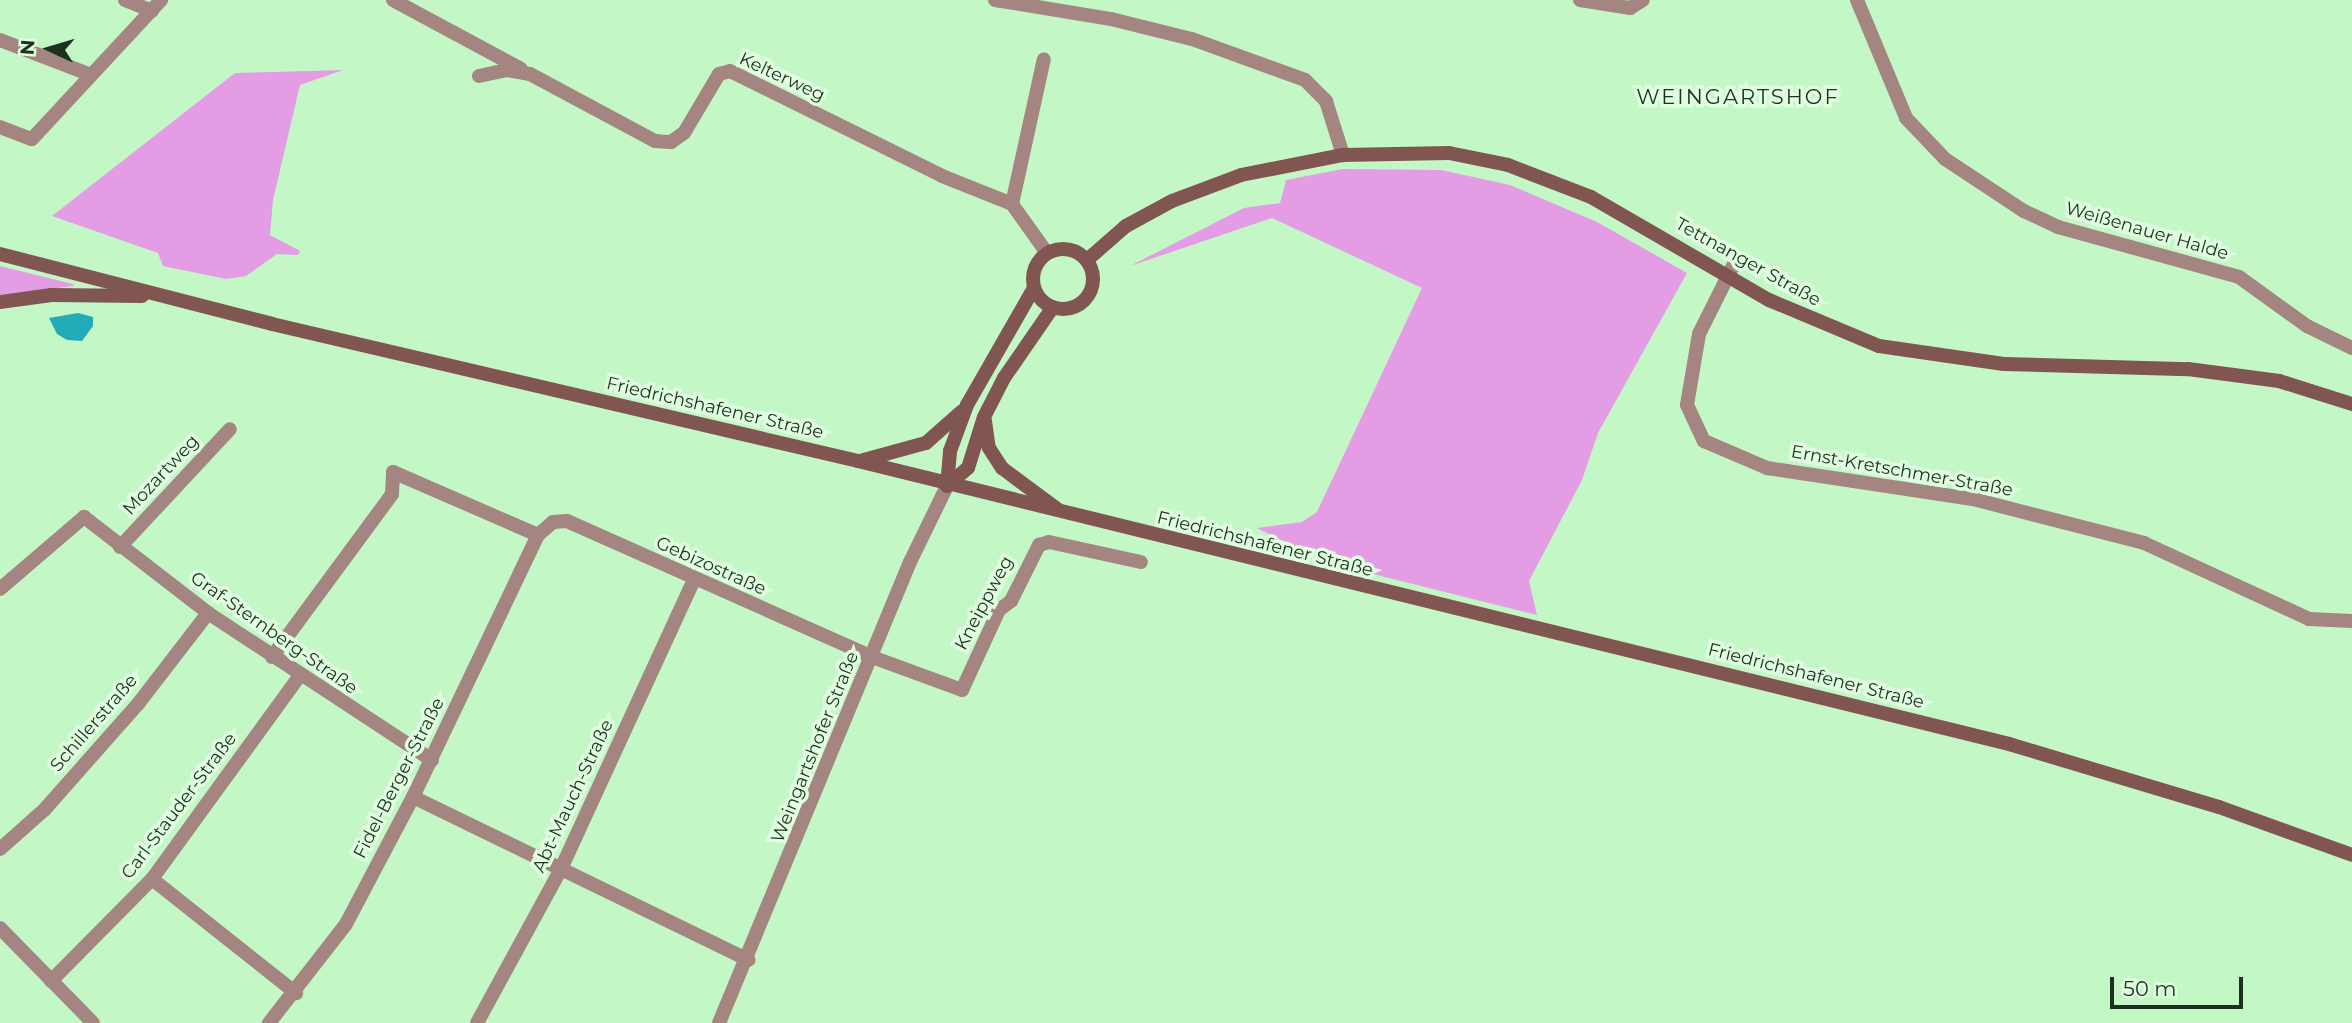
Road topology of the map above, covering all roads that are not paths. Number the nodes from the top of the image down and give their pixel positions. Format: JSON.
{"nodes":[{"id":1,"x":125,"y":0,"type":"edge"},
{"id":2,"x":393,"y":0,"type":"edge"},
{"id":3,"x":1580,"y":0,"type":"edge"},
{"id":4,"x":1643,"y":0,"type":"edge"},
{"id":5,"x":1857,"y":0,"type":"edge"},
{"id":6,"x":1000,"y":1,"type":"edge"},
{"id":7,"x":157,"y":5,"type":"edge"},
{"id":8,"x":0,"y":40,"type":"edge"},
{"id":9,"x":1044,"y":59,"type":"dead end"},
{"id":10,"x":530,"y":74,"type":"junction"},
{"id":11,"x":91,"y":75,"type":"junction"},
{"id":12,"x":479,"y":76,"type":"dead end"},
{"id":13,"x":0,"y":127,"type":"edge"},
{"id":14,"x":1343,"y":155,"type":"junction"},
{"id":15,"x":1012,"y":204,"type":"junction"},
{"id":16,"x":0,"y":251,"type":"edge"},
{"id":17,"x":1047,"y":253,"type":"junction"},
{"id":18,"x":1087,"y":260,"type":"junction"},
{"id":19,"x":1731,"y":270,"type":"junction"},
{"id":20,"x":1034,"y":288,"type":"junction"},
{"id":21,"x":161,"y":297,"type":"junction"},
{"id":22,"x":0,"y":302,"type":"edge"},
{"id":23,"x":1053,"y":307,"type":"junction"},
{"id":24,"x":2352,"y":348,"type":"edge"},
{"id":25,"x":2352,"y":404,"type":"edge"},
{"id":26,"x":967,"y":405,"type":"junction"},
{"id":27,"x":984,"y":417,"type":"junction"},
{"id":28,"x":230,"y":429,"type":"dead end"},
{"id":29,"x":858,"y":461,"type":"junction"},
{"id":30,"x":947,"y":486,"type":"junction"},
{"id":31,"x":1067,"y":515,"type":"junction"},
{"id":32,"x":538,"y":535,"type":"junction"},
{"id":33,"x":120,"y":547,"type":"junction"},
{"id":34,"x":1141,"y":562,"type":"dead end"},
{"id":35,"x":694,"y":580,"type":"junction"},
{"id":36,"x":0,"y":589,"type":"edge"},
{"id":37,"x":208,"y":613,"type":"junction"},
{"id":38,"x":2352,"y":621,"type":"edge"},
{"id":39,"x":272,"y":657,"type":"junction"},
{"id":40,"x":872,"y":657,"type":"junction"},
{"id":41,"x":299,"y":677,"type":"junction"},
{"id":42,"x":432,"y":760,"type":"junction"},
{"id":43,"x":413,"y":797,"type":"junction"},
{"id":44,"x":0,"y":849,"type":"edge"},
{"id":45,"x":2352,"y":855,"type":"edge"},
{"id":46,"x":560,"y":871,"type":"junction"},
{"id":47,"x":152,"y":879,"type":"junction"},
{"id":48,"x":0,"y":928,"type":"edge"},
{"id":49,"x":748,"y":960,"type":"junction"},
{"id":50,"x":51,"y":981,"type":"junction"},
{"id":51,"x":296,"y":993,"type":"junction"},
{"id":52,"x":93,"y":1023,"type":"edge"},
{"id":53,"x":269,"y":1023,"type":"edge"},
{"id":54,"x":477,"y":1023,"type":"edge"},
{"id":55,"x":719,"y":1023,"type":"edge"}],
"edges":[{"from":1,"to":7,"type":"street"},
{"from":2,"to":10,"type":"street","name":"Kelterweg"},
{"from":3,"to":4,"type":"street"},
{"from":5,"to":24,"type":"street","name":"Weißenauer Halde"},
{"from":6,"to":14,"type":"street"},
{"from":7,"to":11,"type":"street"},
{"from":8,"to":11,"type":"street"},
{"from":9,"to":15,"type":"street"},
{"from":10,"to":12,"type":"street","name":"Kelterweg"},
{"from":10,"to":15,"type":"street","name":"Kelterweg"},
{"from":11,"to":13,"type":"street"},
{"from":14,"to":18,"type":"main road","name":"Tettnanger Straße"},
{"from":14,"to":19,"type":"main road","name":"Tettnanger Straße"},
{"from":15,"to":17,"type":"street"},
{"from":16,"to":21,"type":"main road","name":"Friedrichshafener Straße"},
{"from":17,"to":18,"type":"main road"},
{"from":17,"to":20,"type":"main road"},
{"from":18,"to":23,"type":"main road"},
{"from":19,"to":25,"type":"main road","name":"Tettnanger Straße"},
{"from":19,"to":38,"type":"street","name":"Ernst-Kretschmer-Straße"},
{"from":20,"to":23,"type":"main road"},
{"from":20,"to":26,"type":"main road"},
{"from":21,"to":22,"type":"main road","name":"Friedrichshafener Straße"},
{"from":21,"to":29,"type":"main road","name":"Friedrichshafener Straße"},
{"from":23,"to":27,"type":"main road"},
{"from":26,"to":29,"type":"main road"},
{"from":26,"to":30,"type":"main road"},
{"from":27,"to":30,"type":"main road"},
{"from":27,"to":31,"type":"main road"},
{"from":28,"to":33,"type":"street","name":"Mozartweg"},
{"from":29,"to":30,"type":"main road","name":"Friedrichshafener Straße"},
{"from":30,"to":31,"type":"main road","name":"Friedrichshafener Straße"},
{"from":30,"to":40,"type":"street","name":"Weingartshofer Straße"},
{"from":31,"to":45,"type":"main road","name":"Friedrichshafener Straße"},
{"from":32,"to":35,"type":"street","name":"Gebizostraße"},
{"from":32,"to":39,"type":"street"},
{"from":32,"to":42,"type":"street","name":"Fidel-Berger-Straße"},
{"from":33,"to":36,"type":"street","name":"Graf-Sternberg-Straße"},
{"from":33,"to":37,"type":"street","name":"Graf-Sternberg-Straße"},
{"from":34,"to":40,"type":"street","name":"Kneippweg"},
{"from":35,"to":40,"type":"street","name":"Gebizostraße"},
{"from":35,"to":46,"type":"street","name":"Abt-Mauch-Straße"},
{"from":37,"to":39,"type":"street","name":"Graf-Sternberg-Straße"},
{"from":37,"to":44,"type":"street","name":"Schillerstraße"},
{"from":39,"to":41,"type":"street","name":"Graf-Sternberg-Straße"},
{"from":40,"to":49,"type":"street","name":"Weingartshofer Straße"},
{"from":41,"to":42,"type":"street","name":"Graf-Sternberg-Straße"},
{"from":41,"to":47,"type":"street","name":"Carl-Stauder-Straße"},
{"from":42,"to":43,"type":"street","name":"Fidel-Berger-Straße"},
{"from":43,"to":46,"type":"street"},
{"from":43,"to":51,"type":"street","name":"Fidel-Berger-Straße"},
{"from":46,"to":49,"type":"street"},
{"from":46,"to":54,"type":"street","name":"Abt-Mauch-Straße"},
{"from":47,"to":50,"type":"street","name":"Carl-Stauder-Straße"},
{"from":47,"to":51,"type":"street"},
{"from":48,"to":50,"type":"street"},
{"from":49,"to":55,"type":"street","name":"Weingartshofer Straße"},
{"from":50,"to":52,"type":"street"},
{"from":51,"to":53,"type":"street","name":"Fidel-Berger-Straße"}]}
